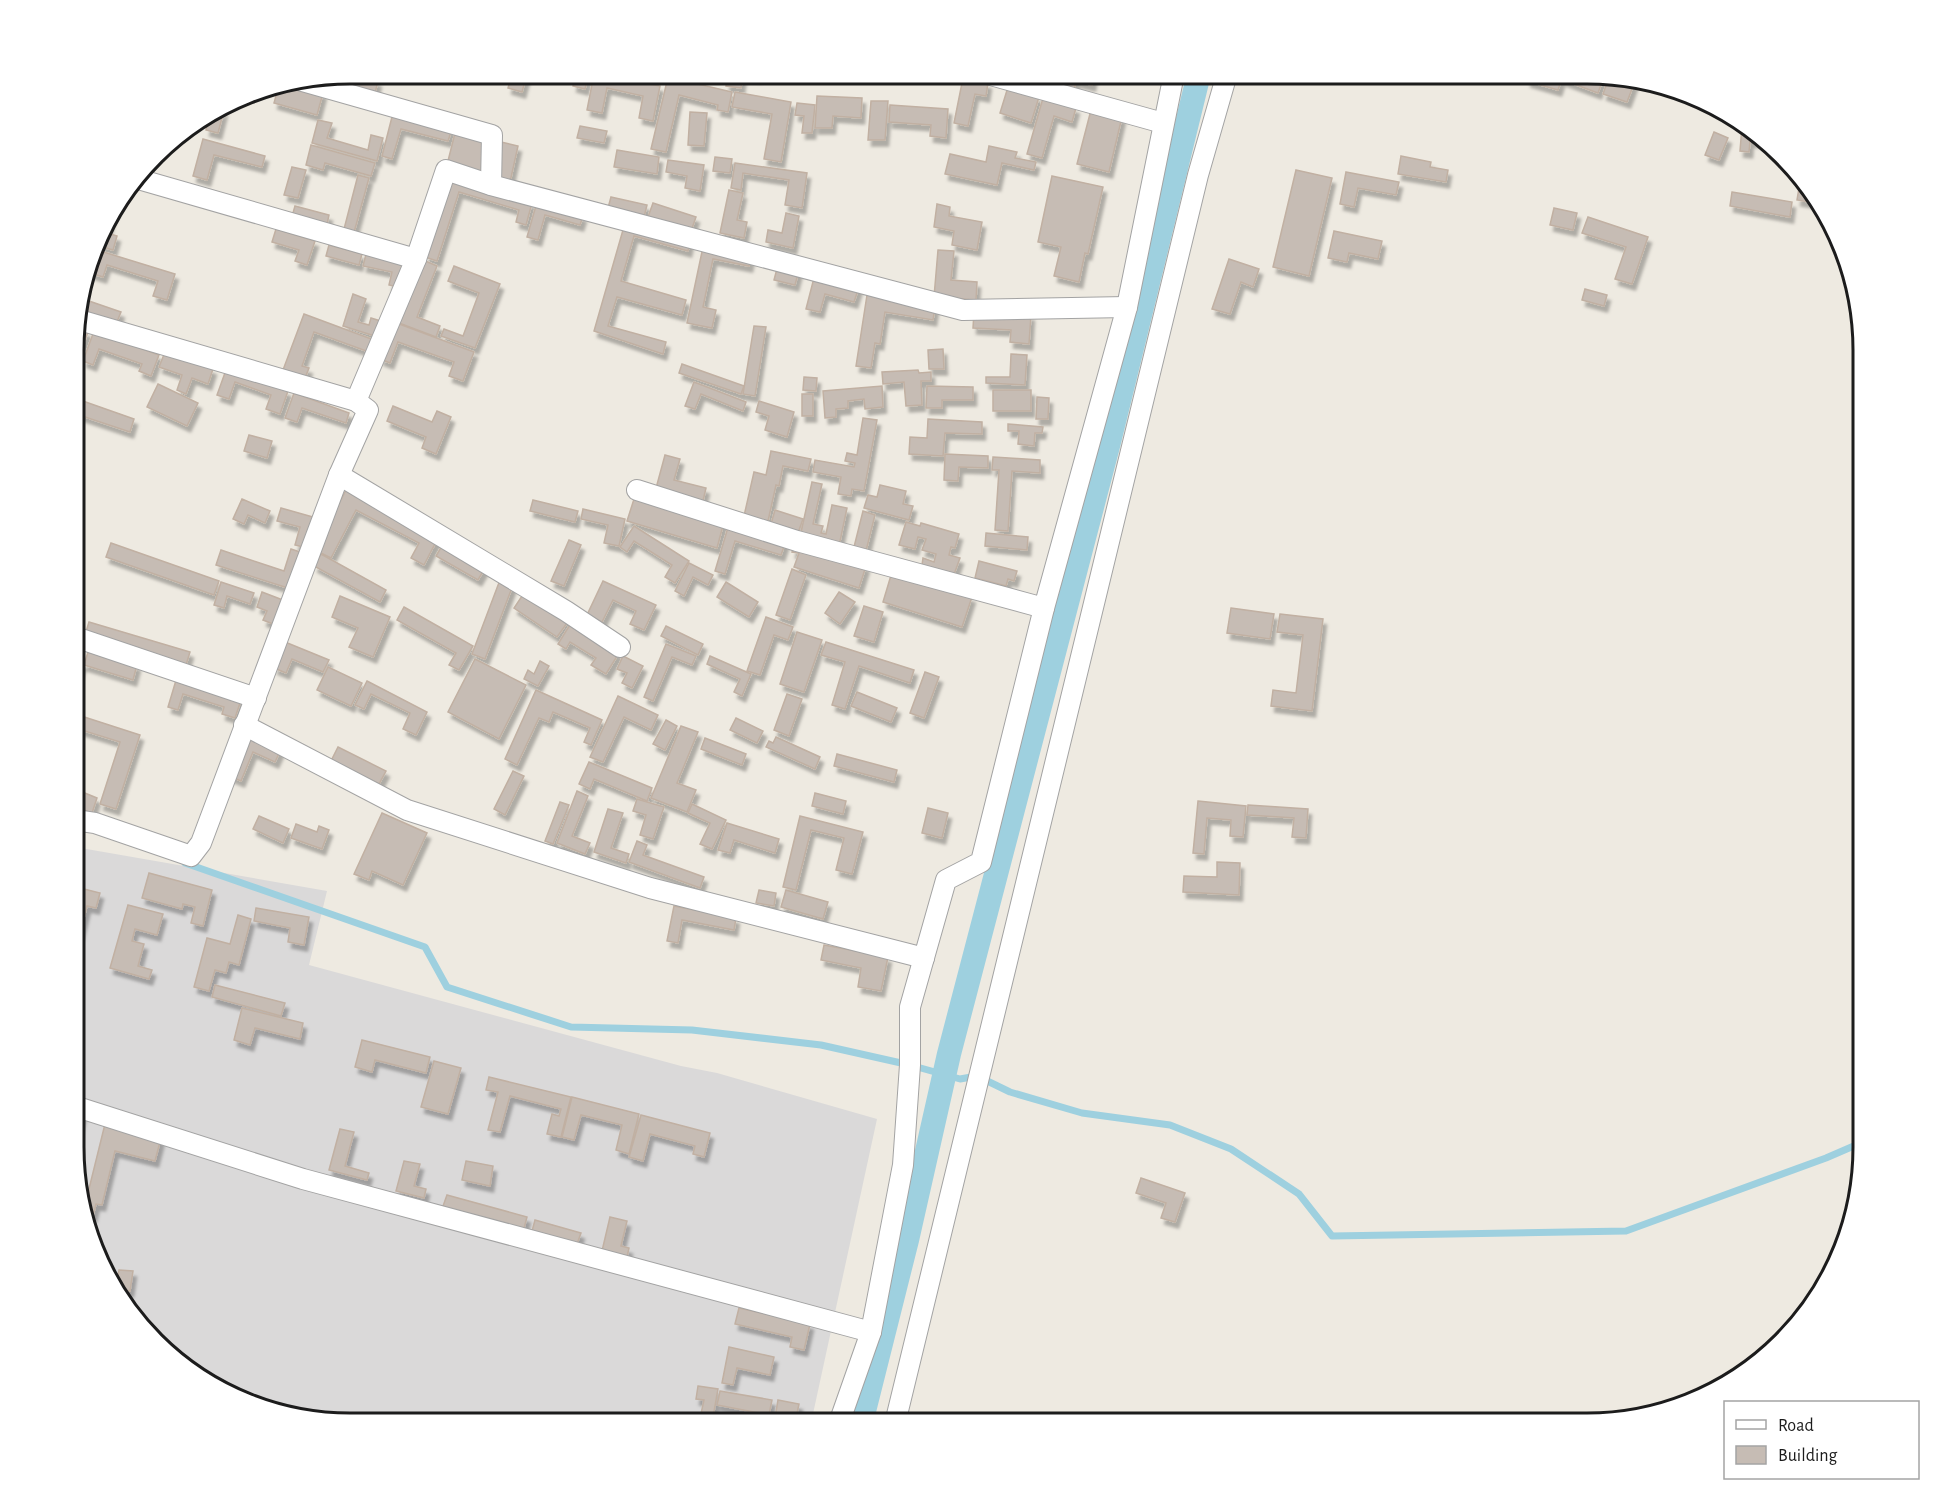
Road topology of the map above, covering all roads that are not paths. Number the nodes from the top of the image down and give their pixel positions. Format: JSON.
{"nodes":[{"id":1,"x":1023,"y":84,"type":"edge"},
{"id":2,"x":1172,"y":84,"type":"edge"},
{"id":3,"x":1224,"y":84,"type":"edge"},
{"id":4,"x":319,"y":86,"type":"edge"},
{"id":5,"x":1163,"y":123,"type":"junction"},
{"id":6,"x":145,"y":181,"type":"edge"},
{"id":7,"x":491,"y":185,"type":"junction"},
{"id":8,"x":416,"y":259,"type":"junction"},
{"id":9,"x":1127,"y":307,"type":"junction"},
{"id":10,"x":86,"y":322,"type":"edge"},
{"id":11,"x":356,"y":401,"type":"junction"},
{"id":12,"x":339,"y":474,"type":"junction"},
{"id":13,"x":637,"y":490,"type":"dead end"},
{"id":14,"x":1044,"y":609,"type":"junction"},
{"id":15,"x":84,"y":640,"type":"edge"},
{"id":16,"x":620,"y":647,"type":"dead end"},
{"id":17,"x":256,"y":698,"type":"junction"},
{"id":18,"x":244,"y":725,"type":"junction"},
{"id":19,"x":84,"y":821,"type":"edge"},
{"id":20,"x":924,"y":958,"type":"junction"},
{"id":21,"x":84,"y":1109,"type":"edge"},
{"id":22,"x":870,"y":1332,"type":"junction"},
{"id":23,"x":842,"y":1413,"type":"edge"},
{"id":24,"x":896,"y":1413,"type":"edge"}],
"edges":[{"from":1,"to":5,"type":"street"},
{"from":2,"to":5,"type":"street"},
{"from":3,"to":24,"type":"street"},
{"from":4,"to":7,"type":"street"},
{"from":5,"to":9,"type":"street"},
{"from":6,"to":8,"type":"street"},
{"from":7,"to":8,"type":"street"},
{"from":7,"to":9,"type":"street"},
{"from":8,"to":11,"type":"street"},
{"from":9,"to":14,"type":"street"},
{"from":10,"to":11,"type":"street"},
{"from":11,"to":12,"type":"street"},
{"from":12,"to":16,"type":"street"},
{"from":12,"to":17,"type":"street"},
{"from":13,"to":14,"type":"street"},
{"from":14,"to":20,"type":"street"},
{"from":15,"to":17,"type":"street"},
{"from":17,"to":18,"type":"street"},
{"from":18,"to":19,"type":"street"},
{"from":18,"to":20,"type":"street"},
{"from":20,"to":22,"type":"street"},
{"from":21,"to":22,"type":"street"},
{"from":22,"to":23,"type":"street"}]}
